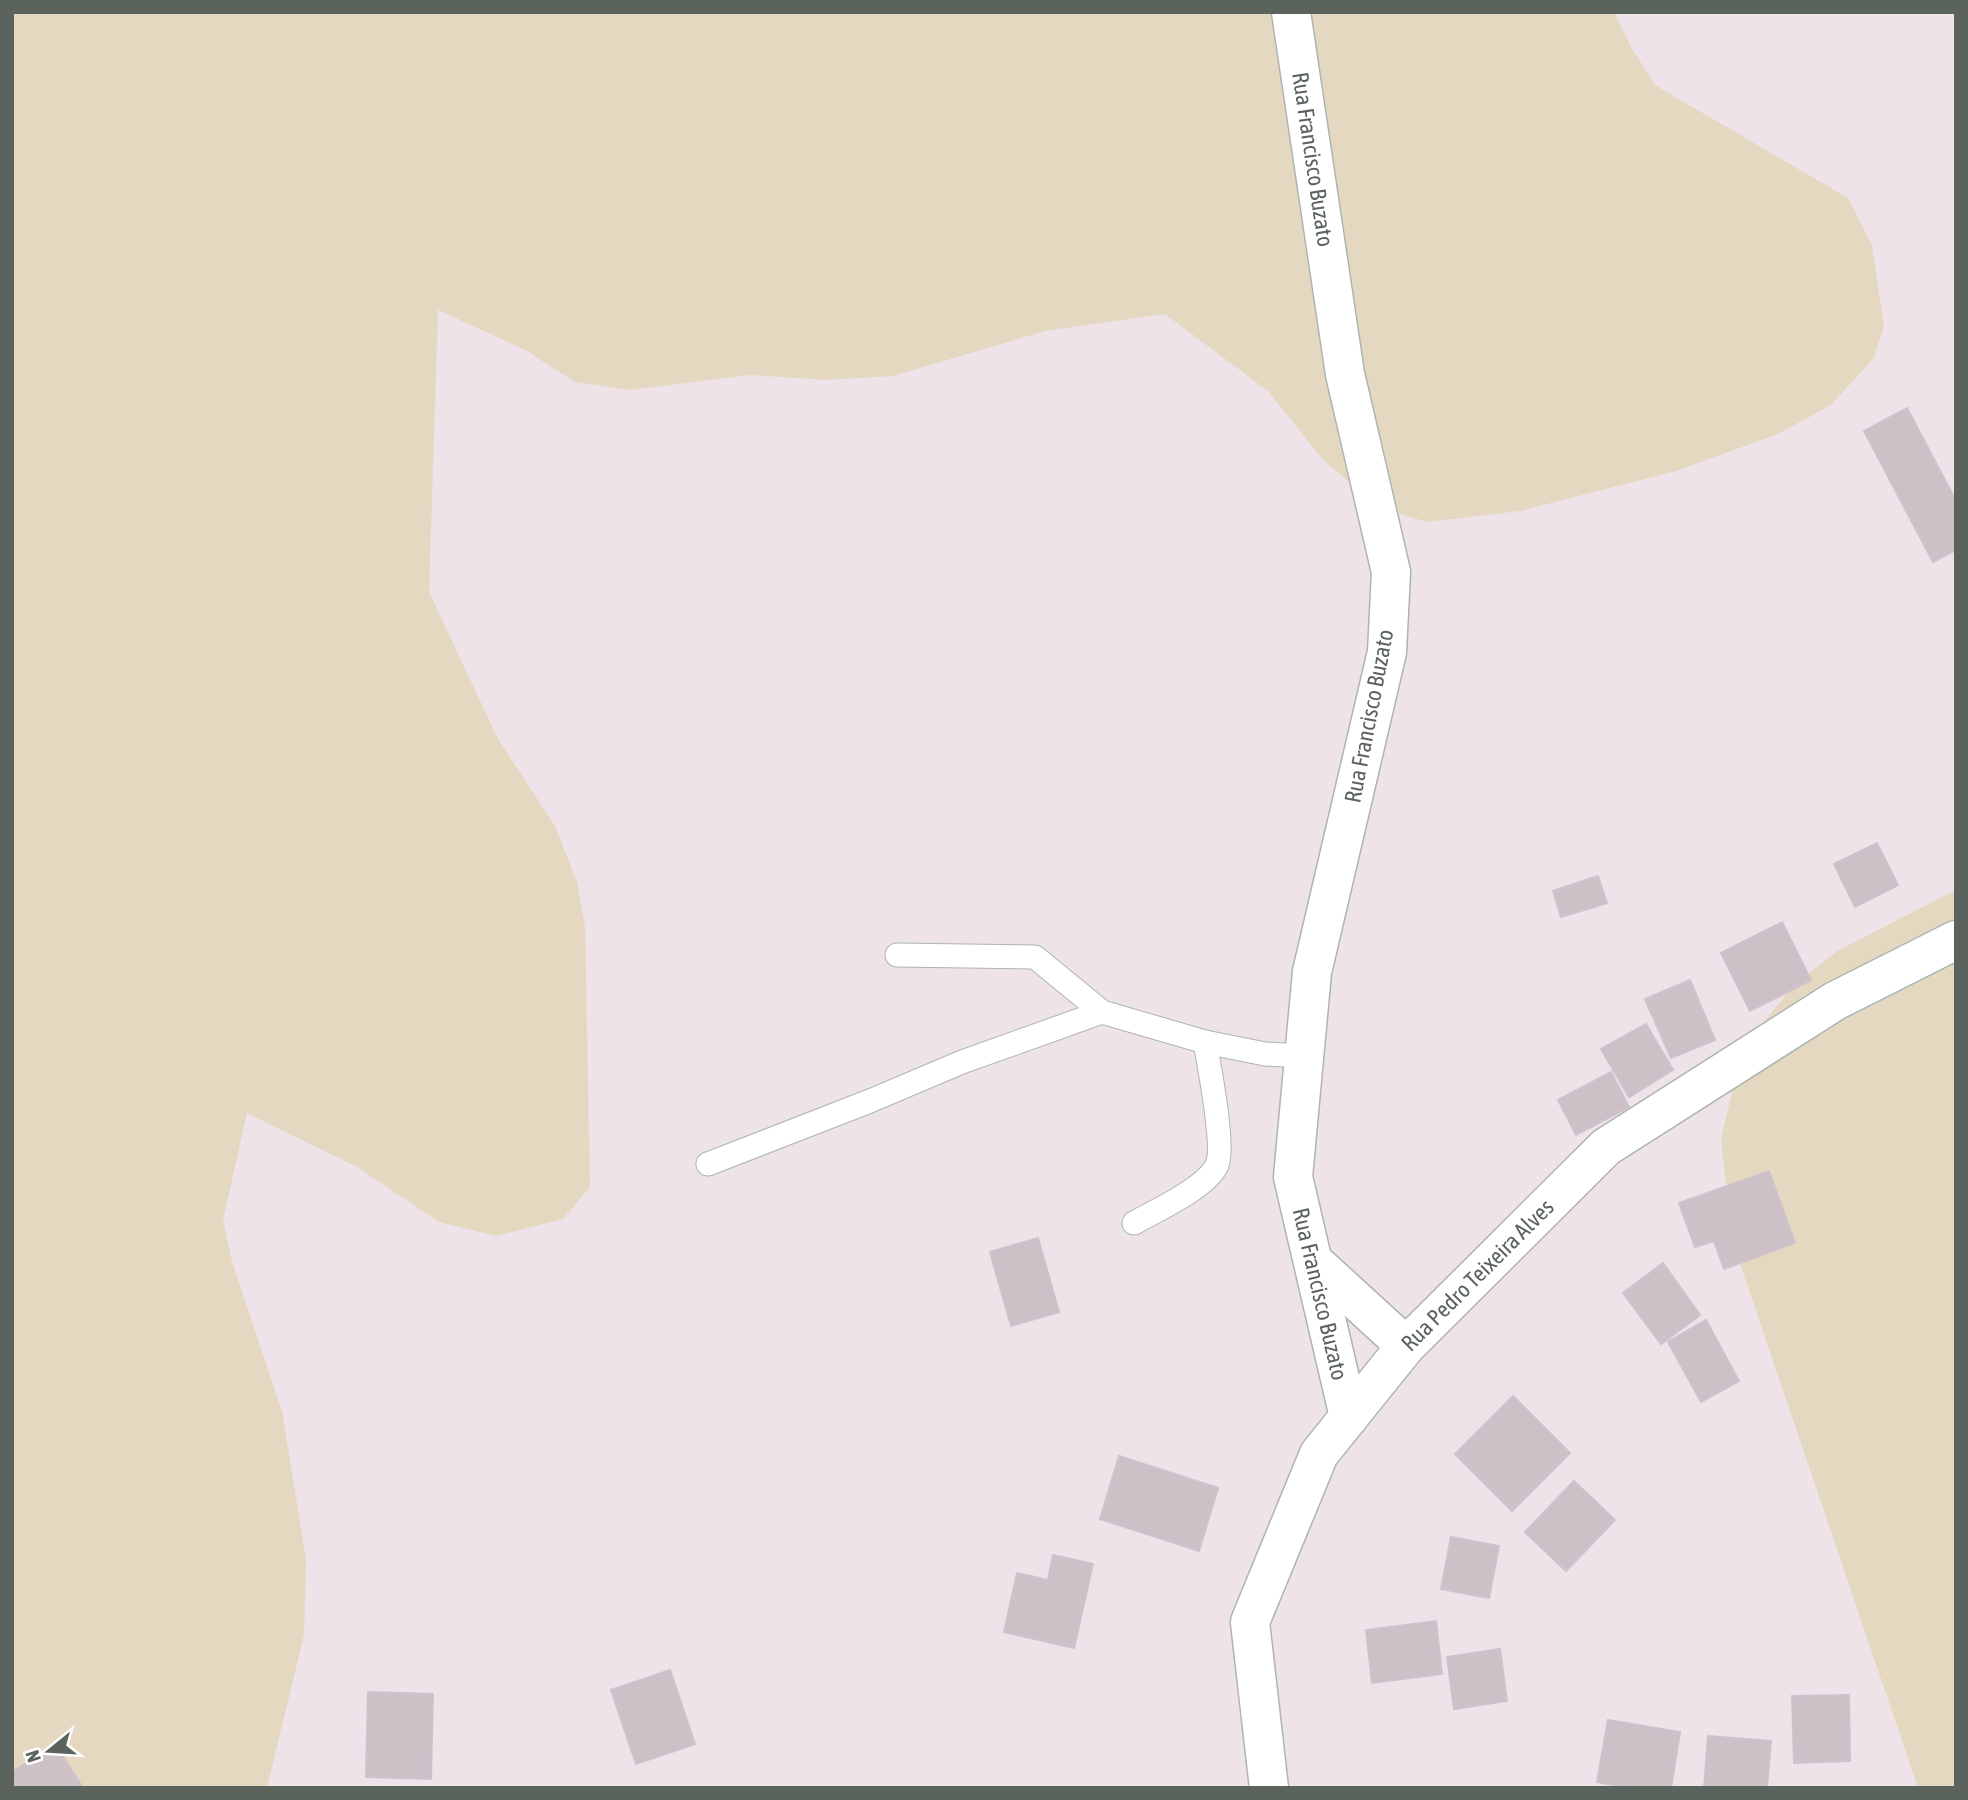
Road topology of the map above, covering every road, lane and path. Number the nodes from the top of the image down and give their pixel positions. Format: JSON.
{"nodes":[{"id":1,"x":1291,"y":12,"type":"edge"},
{"id":2,"x":1956,"y":940,"type":"edge"},
{"id":3,"x":897,"y":955,"type":"dead end"},
{"id":4,"x":1102,"y":1012,"type":"junction"},
{"id":5,"x":1205,"y":1042,"type":"junction"},
{"id":6,"x":1304,"y":1056,"type":"junction"},
{"id":7,"x":708,"y":1164,"type":"dead end"},
{"id":8,"x":1134,"y":1223,"type":"dead end"},
{"id":9,"x":1313,"y":1261,"type":"junction"},
{"id":10,"x":1406,"y":1346,"type":"junction"},
{"id":11,"x":1349,"y":1417,"type":"junction"},
{"id":12,"x":1275,"y":1787,"type":"edge"}],
"edges":[{"from":1,"to":6,"type":"street","name":"Rua Francisco Buzato"},
{"from":2,"to":10,"type":"street","name":"Rua Pedro Teixeira Alves"},
{"from":3,"to":4,"type":"lane"},
{"from":4,"to":5,"type":"lane"},
{"from":4,"to":7,"type":"lane"},
{"from":5,"to":6,"type":"lane"},
{"from":5,"to":8,"type":"lane"},
{"from":6,"to":9,"type":"street","name":"Rua Francisco Buzato"},
{"from":9,"to":10,"type":"street"},
{"from":9,"to":11,"type":"street","name":"Rua Francisco Buzato"},
{"from":10,"to":11,"type":"street","name":"Rua Pedro Teixeira Alves"},
{"from":11,"to":12,"type":"street","name":"Rua Pedro Teixeira Alves"}]}
